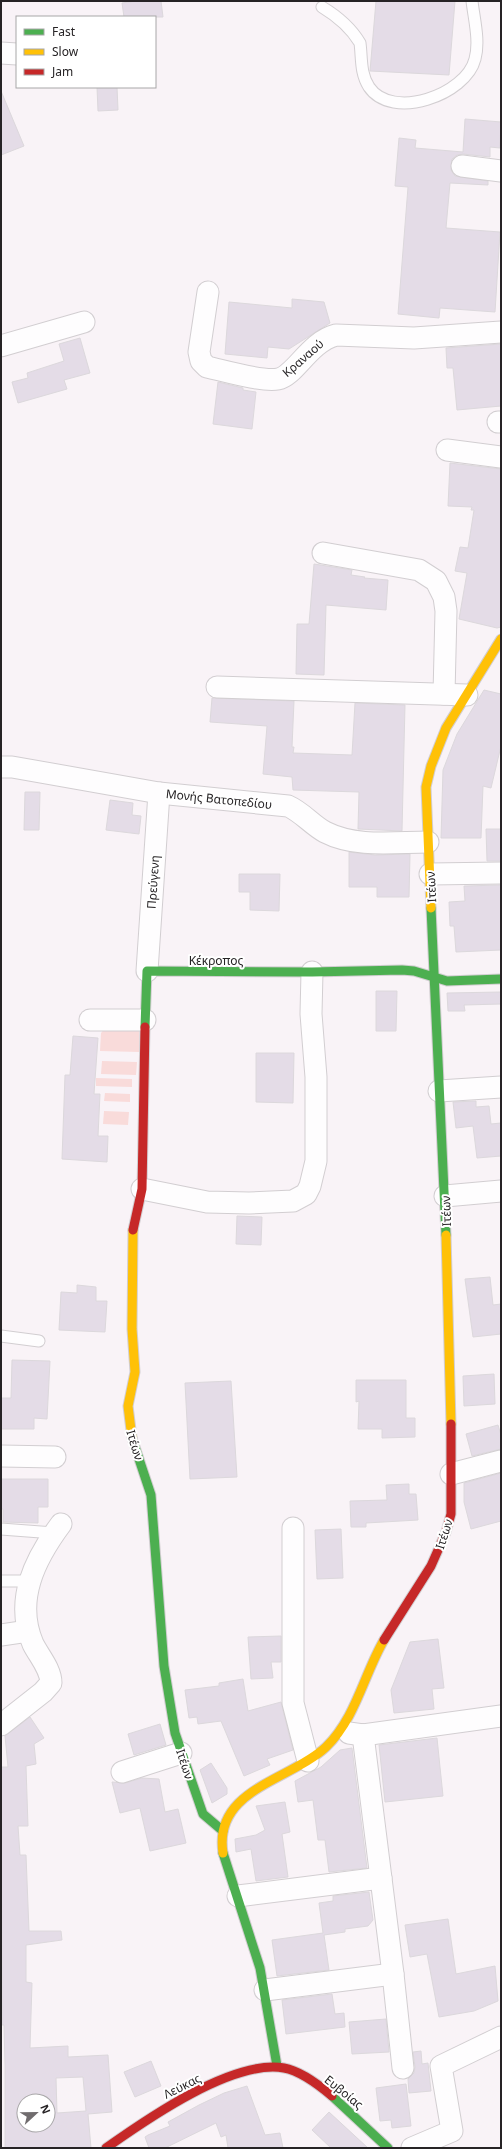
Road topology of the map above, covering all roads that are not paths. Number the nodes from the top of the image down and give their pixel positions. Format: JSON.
{"nodes":[{"id":1,"x":472,"y":1,"type":"edge"},
{"id":2,"x":322,"y":7,"type":"dead end"},
{"id":3,"x":1,"y":53,"type":"edge"},
{"id":4,"x":16,"y":54,"type":"edge"},
{"id":5,"x":462,"y":166,"type":"dead end"},
{"id":6,"x":501,"y":171,"type":"edge"},
{"id":7,"x":208,"y":292,"type":"dead end"},
{"id":8,"x":84,"y":322,"type":"dead end"},
{"id":9,"x":501,"y":330,"type":"edge"},
{"id":10,"x":1,"y":346,"type":"edge"},
{"id":11,"x":447,"y":450,"type":"dead end"},
{"id":12,"x":501,"y":457,"type":"edge"},
{"id":13,"x":323,"y":553,"type":"dead end"},
{"id":14,"x":501,"y":639,"type":"edge"},
{"id":15,"x":217,"y":687,"type":"dead end"},
{"id":16,"x":444,"y":694,"type":"junction"},
{"id":17,"x":467,"y":695,"type":"junction"},
{"id":18,"x":1,"y":766,"type":"edge"},
{"id":19,"x":159,"y":792,"type":"junction"},
{"id":20,"x":428,"y":842,"type":"junction"},
{"id":21,"x":501,"y":873,"type":"edge"},
{"id":22,"x":430,"y":874,"type":"junction"},
{"id":23,"x":147,"y":971,"type":"junction"},
{"id":24,"x":312,"y":972,"type":"junction"},
{"id":25,"x":435,"y":977,"type":"junction"},
{"id":26,"x":501,"y":979,"type":"edge"},
{"id":27,"x":90,"y":1020,"type":"dead end"},
{"id":28,"x":145,"y":1020,"type":"junction"},
{"id":29,"x":501,"y":1088,"type":"edge"},
{"id":30,"x":438,"y":1091,"type":"junction"},
{"id":31,"x":142,"y":1189,"type":"junction"},
{"id":32,"x":501,"y":1191,"type":"edge"},
{"id":33,"x":445,"y":1196,"type":"junction"},
{"id":34,"x":1,"y":1336,"type":"edge"},
{"id":35,"x":39,"y":1341,"type":"dead end"},
{"id":36,"x":1,"y":1456,"type":"edge"},
{"id":37,"x":55,"y":1457,"type":"dead end"},
{"id":38,"x":501,"y":1461,"type":"edge"},
{"id":39,"x":452,"y":1474,"type":"junction"},
{"id":40,"x":293,"y":1528,"type":"dead end"},
{"id":41,"x":1,"y":1529,"type":"edge"},
{"id":42,"x":58,"y":1529,"type":"joint"},
{"id":43,"x":1,"y":1581,"type":"edge"},
{"id":44,"x":29,"y":1581,"type":"junction"},
{"id":45,"x":28,"y":1631,"type":"junction"},
{"id":46,"x":1,"y":1635,"type":"edge"},
{"id":47,"x":501,"y":1716,"type":"edge"},
{"id":48,"x":1,"y":1725,"type":"edge"},
{"id":49,"x":341,"y":1730,"type":"junction"},
{"id":50,"x":363,"y":1735,"type":"junction"},
{"id":51,"x":181,"y":1753,"type":"junction"},
{"id":52,"x":308,"y":1761,"type":"junction"},
{"id":53,"x":122,"y":1772,"type":"dead end"},
{"id":54,"x":223,"y":1831,"type":"junction"},
{"id":55,"x":381,"y":1878,"type":"junction"},
{"id":56,"x":238,"y":1896,"type":"junction"},
{"id":57,"x":393,"y":1974,"type":"junction"},
{"id":58,"x":265,"y":1990,"type":"junction"},
{"id":59,"x":501,"y":2037,"type":"edge"},
{"id":60,"x":277,"y":2066,"type":"junction"},
{"id":61,"x":403,"y":2068,"type":"dead end"},
{"id":62,"x":453,"y":2140,"type":"edge"},
{"id":63,"x":106,"y":2148,"type":"edge"},
{"id":64,"x":388,"y":2148,"type":"edge"},
{"id":65,"x":412,"y":2148,"type":"edge"}],
"edges":[{"from":1,"to":2,"type":"lane"},
{"from":3,"to":4,"type":"street"},
{"from":5,"to":6,"type":"street"},
{"from":7,"to":9,"type":"street","name":"Κραναού"},
{"from":8,"to":10,"type":"street"},
{"from":11,"to":12,"type":"street"},
{"from":13,"to":16,"type":"street"},
{"from":14,"to":17,"type":"street","name":"Ιτέων"},
{"from":15,"to":16,"type":"street"},
{"from":16,"to":17,"type":"street"},
{"from":17,"to":20,"type":"street","name":"Ιτέων"},
{"from":18,"to":19,"type":"street","name":"Μονής Βατοπεδίου"},
{"from":19,"to":20,"type":"street","name":"Μονής Βατοπεδίου"},
{"from":19,"to":23,"type":"street","name":"Πρεύγενη"},
{"from":20,"to":22,"type":"street","name":"Ιτέων"},
{"from":21,"to":22,"type":"street"},
{"from":22,"to":25,"type":"street","name":"Ιτέων"},
{"from":23,"to":24,"type":"street","name":"Κέκροπος"},
{"from":23,"to":28,"type":"street"},
{"from":24,"to":25,"type":"street","name":"Κέκροπος"},
{"from":24,"to":31,"type":"street"},
{"from":25,"to":26,"type":"street","name":"Κέκροπος"},
{"from":25,"to":30,"type":"street","name":"Ιτέων"},
{"from":27,"to":28,"type":"street"},
{"from":28,"to":31,"type":"street"},
{"from":29,"to":30,"type":"street"},
{"from":30,"to":33,"type":"street","name":"Ιτέων"},
{"from":31,"to":51,"type":"street","name":"Ιτέων"},
{"from":32,"to":33,"type":"street"},
{"from":33,"to":39,"type":"street","name":"Ιτέων"},
{"from":34,"to":35,"type":"lane"},
{"from":36,"to":37,"type":"street"},
{"from":38,"to":39,"type":"street"},
{"from":39,"to":49,"type":"street","name":"Ιτέων"},
{"from":40,"to":52,"type":"street"},
{"from":41,"to":42,"type":"lane"},
{"from":42,"to":44,"type":"street"},
{"from":43,"to":44,"type":"lane"},
{"from":44,"to":45,"type":"street"},
{"from":45,"to":46,"type":"street"},
{"from":45,"to":48,"type":"street"},
{"from":47,"to":50,"type":"street"},
{"from":49,"to":50,"type":"street"},
{"from":49,"to":52,"type":"street","name":"Ιτέων"},
{"from":50,"to":55,"type":"street"},
{"from":51,"to":53,"type":"street"},
{"from":51,"to":54,"type":"street","name":"Ιτέων"},
{"from":52,"to":54,"type":"street","name":"Ιτέων"},
{"from":54,"to":56,"type":"street","name":"Ιτέων"},
{"from":55,"to":56,"type":"street"},
{"from":55,"to":57,"type":"street"},
{"from":56,"to":58,"type":"street","name":"Ιτέων"},
{"from":57,"to":58,"type":"street"},
{"from":57,"to":61,"type":"street"},
{"from":58,"to":60,"type":"street","name":"Ιτέων"},
{"from":59,"to":62,"type":"street"},
{"from":60,"to":63,"type":"street","name":"Λεύκας"},
{"from":60,"to":64,"type":"street","name":"Ευβοίας"},
{"from":62,"to":65,"type":"street"}]}
